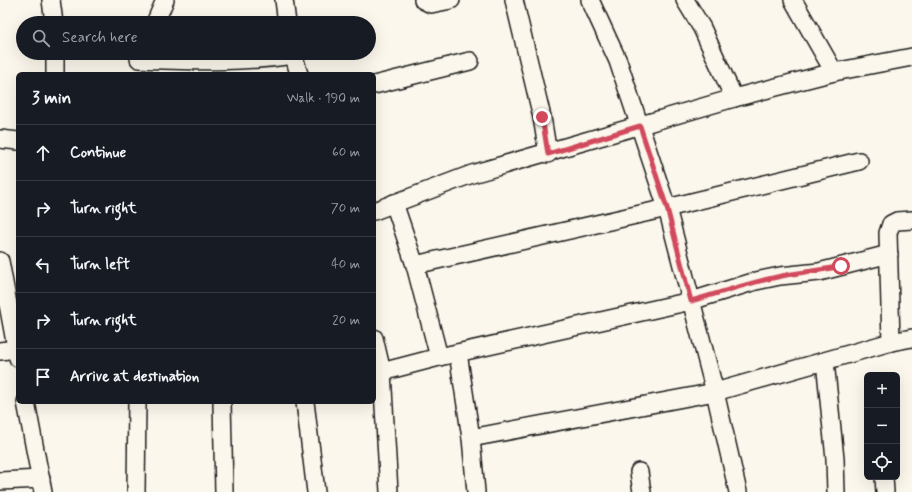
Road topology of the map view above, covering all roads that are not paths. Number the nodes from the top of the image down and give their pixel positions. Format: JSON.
{"nodes":[{"id":1,"x":51,"y":0,"type":"edge"},
{"id":2,"x":166,"y":0,"type":"edge"},
{"id":3,"x":284,"y":0,"type":"edge"},
{"id":4,"x":423,"y":0,"type":"edge"},
{"id":5,"x":451,"y":0,"type":"edge"},
{"id":6,"x":514,"y":0,"type":"edge"},
{"id":7,"x":590,"y":0,"type":"edge"},
{"id":8,"x":685,"y":0,"type":"edge"},
{"id":9,"x":793,"y":0,"type":"edge"},
{"id":10,"x":53,"y":16,"type":"edge"},
{"id":11,"x":158,"y":16,"type":"edge"},
{"id":12,"x":286,"y":16,"type":"edge"},
{"id":13,"x":912,"y":58,"type":"edge"},
{"id":14,"x":55,"y":60,"type":"edge"},
{"id":15,"x":260,"y":60,"type":"edge"},
{"id":16,"x":296,"y":60,"type":"edge"},
{"id":17,"x":470,"y":61,"type":"dead end"},
{"id":18,"x":139,"y":62,"type":"edge"},
{"id":19,"x":55,"y":72,"type":"edge"},
{"id":20,"x":298,"y":72,"type":"edge"},
{"id":21,"x":834,"y":72,"type":"junction"},
{"id":22,"x":376,"y":84,"type":"edge"},
{"id":23,"x":734,"y":98,"type":"junction"},
{"id":24,"x":640,"y":126,"type":"junction"},
{"id":25,"x":0,"y":139,"type":"edge"},
{"id":26,"x":16,"y":141,"type":"edge"},
{"id":27,"x":548,"y":154,"type":"junction"},
{"id":28,"x":859,"y":161,"type":"dead end"},
{"id":29,"x":394,"y":203,"type":"junction"},
{"id":30,"x":667,"y":208,"type":"junction"},
{"id":31,"x":376,"y":210,"type":"edge"},
{"id":32,"x":912,"y":220,"type":"edge"},
{"id":33,"x":889,"y":254,"type":"junction"},
{"id":34,"x":0,"y":261,"type":"edge"},
{"id":35,"x":415,"y":265,"type":"junction"},
{"id":36,"x":11,"y":286,"type":"edge"},
{"id":37,"x":691,"y":301,"type":"junction"},
{"id":38,"x":912,"y":338,"type":"edge"},
{"id":39,"x":891,"y":342,"type":"junction"},
{"id":40,"x":11,"y":353,"type":"edge"},
{"id":41,"x":458,"y":354,"type":"junction"},
{"id":42,"x":376,"y":356,"type":"edge"},
{"id":43,"x":439,"y":357,"type":"junction"},
{"id":44,"x":825,"y":361,"type":"junction"},
{"id":45,"x":378,"y":373,"type":"edge"},
{"id":46,"x":715,"y":392,"type":"junction"},
{"id":47,"x":26,"y":404,"type":"edge"},
{"id":48,"x":137,"y":404,"type":"edge"},
{"id":49,"x":222,"y":404,"type":"edge"},
{"id":50,"x":306,"y":404,"type":"edge"},
{"id":51,"x":471,"y":438,"type":"junction"},
{"id":52,"x":639,"y":472,"type":"dead end"},
{"id":53,"x":884,"y":480,"type":"edge"},
{"id":54,"x":0,"y":481,"type":"edge"},
{"id":55,"x":42,"y":485,"type":"edge"},
{"id":56,"x":136,"y":492,"type":"edge"},
{"id":57,"x":224,"y":492,"type":"edge"},
{"id":58,"x":316,"y":492,"type":"edge"},
{"id":59,"x":389,"y":492,"type":"edge"},
{"id":60,"x":476,"y":492,"type":"edge"},
{"id":61,"x":642,"y":492,"type":"edge"},
{"id":62,"x":738,"y":492,"type":"edge"},
{"id":63,"x":836,"y":492,"type":"edge"},
{"id":64,"x":886,"y":492,"type":"edge"}],
"edges":[{"from":1,"to":10,"type":"street"},
{"from":2,"to":11,"type":"street"},
{"from":3,"to":12,"type":"street"},
{"from":4,"to":5,"type":"street"},
{"from":6,"to":27,"type":"street"},
{"from":7,"to":24,"type":"street"},
{"from":8,"to":23,"type":"street"},
{"from":9,"to":21,"type":"street"},
{"from":13,"to":21,"type":"street"},
{"from":14,"to":19,"type":"street"},
{"from":15,"to":18,"type":"street"},
{"from":16,"to":20,"type":"street"},
{"from":17,"to":22,"type":"street"},
{"from":21,"to":23,"type":"street"},
{"from":23,"to":24,"type":"street"},
{"from":24,"to":27,"type":"street"},
{"from":24,"to":30,"type":"street"},
{"from":25,"to":26,"type":"street"},
{"from":27,"to":29,"type":"street"},
{"from":28,"to":30,"type":"street"},
{"from":29,"to":31,"type":"street"},
{"from":29,"to":35,"type":"street"},
{"from":30,"to":35,"type":"street"},
{"from":30,"to":37,"type":"street"},
{"from":32,"to":33,"type":"street"},
{"from":33,"to":37,"type":"street"},
{"from":33,"to":39,"type":"street"},
{"from":34,"to":36,"type":"street"},
{"from":35,"to":43,"type":"street"},
{"from":36,"to":40,"type":"street"},
{"from":37,"to":41,"type":"street"},
{"from":37,"to":46,"type":"street"},
{"from":38,"to":39,"type":"street"},
{"from":39,"to":44,"type":"street"},
{"from":41,"to":43,"type":"street"},
{"from":41,"to":51,"type":"street"},
{"from":42,"to":45,"type":"street"},
{"from":43,"to":45,"type":"street"},
{"from":44,"to":46,"type":"street"},
{"from":44,"to":63,"type":"street"},
{"from":45,"to":59,"type":"street"},
{"from":46,"to":51,"type":"street"},
{"from":46,"to":62,"type":"street"},
{"from":47,"to":55,"type":"street"},
{"from":48,"to":56,"type":"street"},
{"from":49,"to":57,"type":"street"},
{"from":50,"to":58,"type":"street"},
{"from":51,"to":60,"type":"street"},
{"from":52,"to":61,"type":"street"},
{"from":53,"to":64,"type":"street"},
{"from":54,"to":55,"type":"street"}]}
